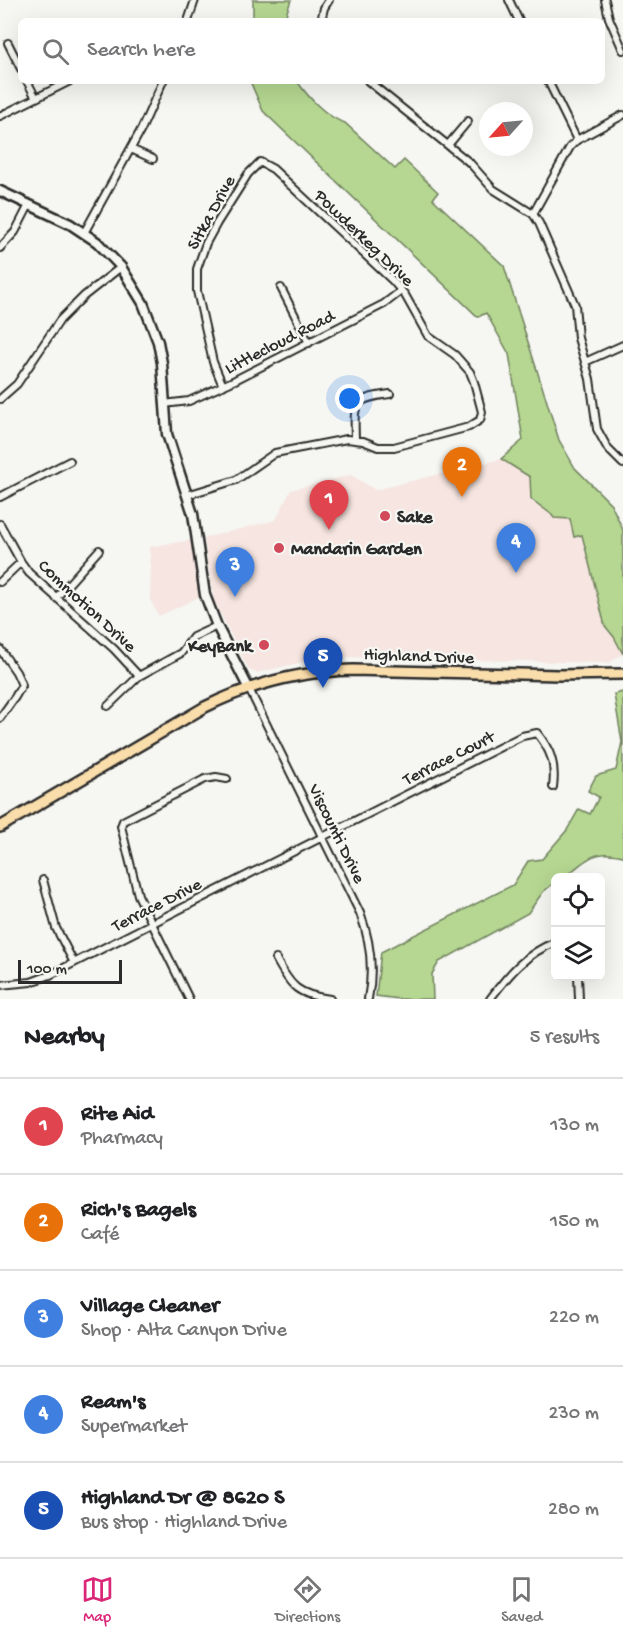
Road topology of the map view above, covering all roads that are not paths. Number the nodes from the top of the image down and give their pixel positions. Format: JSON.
{"nodes":[{"id":1,"x":195,"y":0,"type":"edge"},
{"id":2,"x":329,"y":0,"type":"edge"},
{"id":3,"x":509,"y":0,"type":"edge"},
{"id":4,"x":605,"y":0,"type":"edge"},
{"id":5,"x":189,"y":18,"type":"edge"},
{"id":6,"x":321,"y":18,"type":"edge"},
{"id":7,"x":518,"y":18,"type":"edge"},
{"id":8,"x":8,"y":43,"type":"dead end"},
{"id":9,"x":623,"y":50,"type":"edge"},
{"id":10,"x":18,"y":63,"type":"edge"},
{"id":11,"x":29,"y":84,"type":"edge"},
{"id":12,"x":64,"y":84,"type":"edge"},
{"id":13,"x":162,"y":84,"type":"edge"},
{"id":14,"x":374,"y":84,"type":"edge"},
{"id":15,"x":549,"y":84,"type":"edge"},
{"id":16,"x":36,"y":98,"type":"junction"},
{"id":17,"x":0,"y":116,"type":"edge"},
{"id":18,"x":623,"y":116,"type":"edge"},
{"id":19,"x":468,"y":121,"type":"dead end"},
{"id":20,"x":577,"y":140,"type":"junction"},
{"id":21,"x":448,"y":145,"type":"junction"},
{"id":22,"x":131,"y":149,"type":"junction"},
{"id":23,"x":153,"y":159,"type":"dead end"},
{"id":24,"x":260,"y":162,"type":"joint"},
{"id":25,"x":0,"y":191,"type":"edge"},
{"id":26,"x":29,"y":205,"type":"junction"},
{"id":27,"x":533,"y":214,"type":"junction"},
{"id":28,"x":84,"y":233,"type":"junction"},
{"id":29,"x":0,"y":248,"type":"edge"},
{"id":30,"x":121,"y":267,"type":"junction"},
{"id":31,"x":281,"y":288,"type":"dead end"},
{"id":32,"x":401,"y":291,"type":"junction"},
{"id":33,"x":309,"y":343,"type":"junction"},
{"id":34,"x":623,"y":345,"type":"edge"},
{"id":35,"x":585,"y":362,"type":"junction"},
{"id":36,"x":223,"y":386,"type":"junction"},
{"id":37,"x":390,"y":394,"type":"dead end"},
{"id":38,"x":0,"y":399,"type":"edge"},
{"id":39,"x":164,"y":404,"type":"junction"},
{"id":40,"x":355,"y":439,"type":"junction"},
{"id":41,"x":70,"y":461,"type":"dead end"},
{"id":42,"x":623,"y":464,"type":"edge"},
{"id":43,"x":188,"y":495,"type":"junction"},
{"id":44,"x":0,"y":497,"type":"edge"},
{"id":45,"x":0,"y":524,"type":"edge"},
{"id":46,"x":99,"y":550,"type":"dead end"},
{"id":47,"x":21,"y":562,"type":"junction"},
{"id":48,"x":0,"y":582,"type":"edge"},
{"id":49,"x":56,"y":598,"type":"junction"},
{"id":50,"x":217,"y":626,"type":"junction"},
{"id":51,"x":0,"y":649,"type":"edge"},
{"id":52,"x":623,"y":674,"type":"edge"},
{"id":53,"x":139,"y":675,"type":"junction"},
{"id":54,"x":249,"y":689,"type":"junction"},
{"id":55,"x":108,"y":706,"type":"dead end"},
{"id":56,"x":0,"y":718,"type":"edge"},
{"id":57,"x":227,"y":779,"type":"dead end"},
{"id":58,"x":553,"y":787,"type":"dead end"},
{"id":59,"x":0,"y":826,"type":"edge"},
{"id":60,"x":322,"y":836,"type":"junction"},
{"id":61,"x":43,"y":880,"type":"dead end"},
{"id":62,"x":151,"y":923,"type":"junction"},
{"id":63,"x":551,"y":944,"type":"edge"},
{"id":64,"x":276,"y":959,"type":"dead end"},
{"id":65,"x":74,"y":963,"type":"junction"},
{"id":66,"x":578,"y":981,"type":"edge"},
{"id":67,"x":0,"y":985,"type":"edge"},
{"id":68,"x":189,"y":999,"type":"edge"},
{"id":69,"x":330,"y":999,"type":"edge"},
{"id":70,"x":368,"y":999,"type":"edge"},
{"id":71,"x":490,"y":999,"type":"edge"},
{"id":72,"x":579,"y":999,"type":"edge"}],
"edges":[{"from":1,"to":5,"type":"street"},
{"from":2,"to":6,"type":"street"},
{"from":3,"to":7,"type":"street"},
{"from":4,"to":9,"type":"street"},
{"from":8,"to":10,"type":"street"},
{"from":11,"to":16,"type":"street"},
{"from":12,"to":16,"type":"street"},
{"from":13,"to":22,"type":"street"},
{"from":14,"to":21,"type":"street"},
{"from":15,"to":20,"type":"street"},
{"from":16,"to":17,"type":"street"},
{"from":18,"to":20,"type":"street"},
{"from":19,"to":21,"type":"street"},
{"from":20,"to":27,"type":"street"},
{"from":21,"to":27,"type":"street"},
{"from":22,"to":23,"type":"street"},
{"from":22,"to":28,"type":"street"},
{"from":24,"to":32,"type":"street","name":"Powderkeg Drive"},
{"from":24,"to":36,"type":"street","name":"Sitka Drive"},
{"from":25,"to":26,"type":"street"},
{"from":26,"to":28,"type":"street"},
{"from":26,"to":29,"type":"street"},
{"from":27,"to":35,"type":"street"},
{"from":28,"to":30,"type":"street"},
{"from":30,"to":38,"type":"street"},
{"from":30,"to":39,"type":"street"},
{"from":31,"to":33,"type":"street"},
{"from":32,"to":33,"type":"street","name":"Littlecloud Road"},
{"from":32,"to":40,"type":"street","name":"Powderkeg Drive"},
{"from":33,"to":36,"type":"street","name":"Littlecloud Road"},
{"from":34,"to":35,"type":"street"},
{"from":35,"to":42,"type":"street"},
{"from":36,"to":39,"type":"street","name":"Littlecloud Road"},
{"from":37,"to":40,"type":"street"},
{"from":39,"to":43,"type":"street"},
{"from":40,"to":43,"type":"street"},
{"from":41,"to":44,"type":"street"},
{"from":43,"to":50,"type":"street"},
{"from":45,"to":47,"type":"street","name":"Commotion Drive"},
{"from":46,"to":49,"type":"street"},
{"from":47,"to":48,"type":"street"},
{"from":47,"to":49,"type":"street","name":"Commotion Drive"},
{"from":49,"to":53,"type":"street","name":"Commotion Drive"},
{"from":50,"to":53,"type":"street"},
{"from":50,"to":54,"type":"street"},
{"from":51,"to":56,"type":"street"},
{"from":52,"to":54,"type":"main road","name":"Highland Drive"},
{"from":53,"to":55,"type":"street"},
{"from":54,"to":59,"type":"main road","name":"Highland Drive"},
{"from":54,"to":60,"type":"street","name":"Viscounti Drive"},
{"from":57,"to":62,"type":"street"},
{"from":58,"to":60,"type":"street","name":"Terrace Court"},
{"from":60,"to":62,"type":"street","name":"Terrace Drive"},
{"from":60,"to":70,"type":"street","name":"Viscounti Drive"},
{"from":61,"to":65,"type":"street"},
{"from":62,"to":65,"type":"street","name":"Terrace Drive"},
{"from":62,"to":68,"type":"street"},
{"from":63,"to":71,"type":"street"},
{"from":64,"to":69,"type":"street"},
{"from":65,"to":67,"type":"street","name":"Terrace Drive"},
{"from":66,"to":72,"type":"street"}]}
